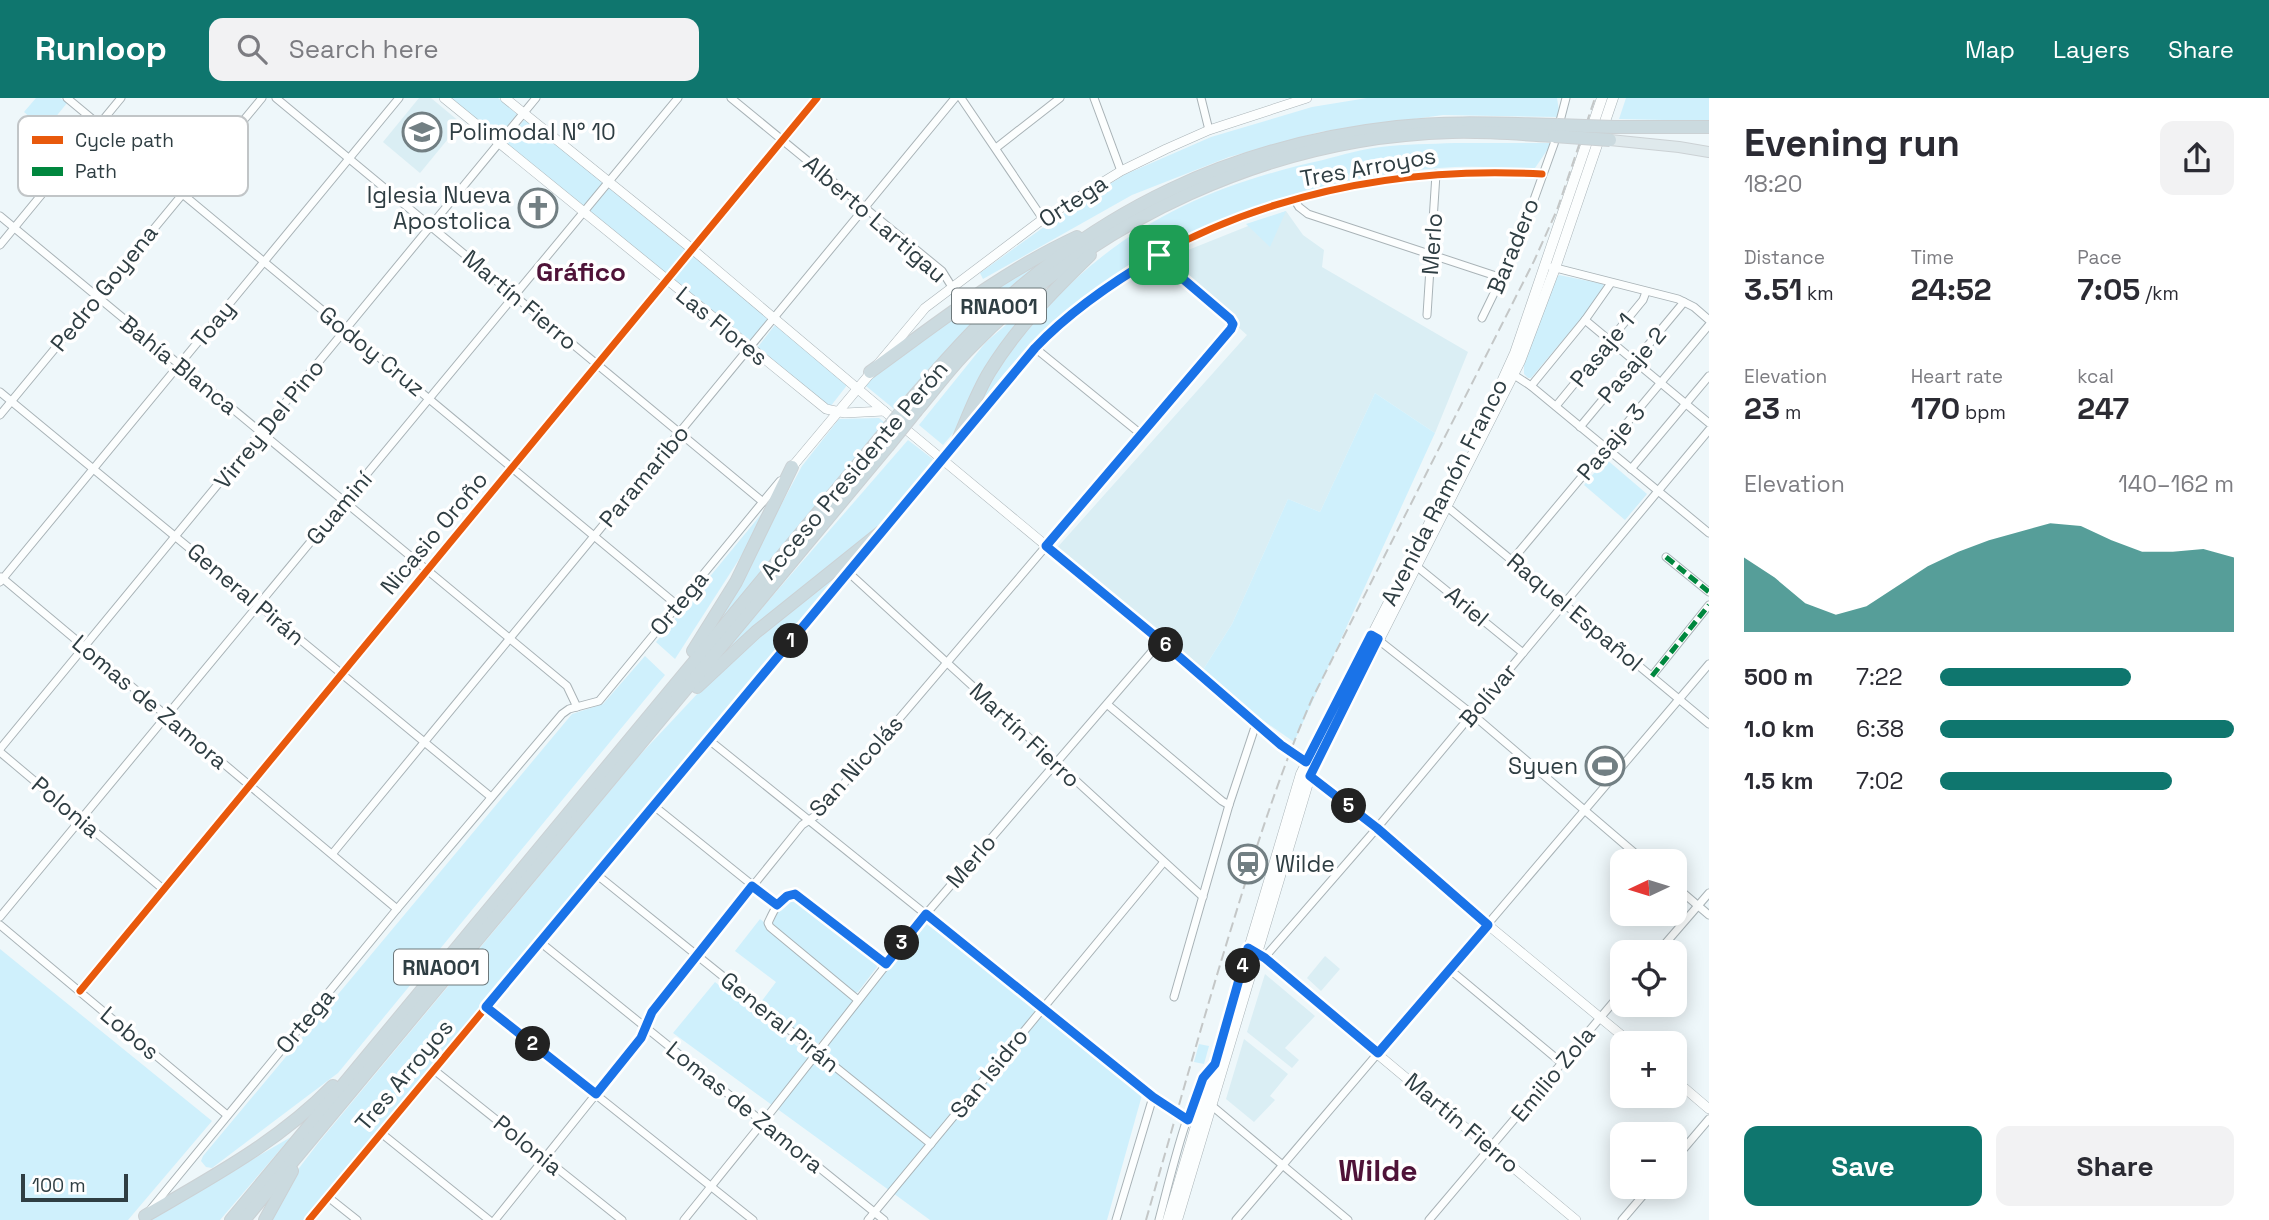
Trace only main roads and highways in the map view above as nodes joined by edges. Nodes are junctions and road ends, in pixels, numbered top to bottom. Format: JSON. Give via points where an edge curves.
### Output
{"nodes":[{"id":1,"x":1602,"y":98,"type":"edge"},
{"id":2,"x":1613,"y":98,"type":"edge"},
{"id":3,"x":1707,"y":127,"type":"edge"},
{"id":4,"x":1555,"y":131,"type":"junction"},
{"id":5,"x":1610,"y":140,"type":"joint"},
{"id":6,"x":1709,"y":152,"type":"edge"},
{"id":7,"x":1585,"y":165,"type":"junction"},
{"id":8,"x":1111,"y":227,"type":"junction"},
{"id":9,"x":870,"y":372,"type":"road end"},
{"id":10,"x":958,"y":440,"type":"road end"},
{"id":11,"x":884,"y":442,"type":"junction"},
{"id":12,"x":792,"y":467,"type":"road end"},
{"id":13,"x":881,"y":532,"type":"road end"},
{"id":14,"x":1375,"y":637,"type":"junction"},
{"id":15,"x":650,"y":714,"type":"junction"},
{"id":16,"x":649,"y":734,"type":"junction"},
{"id":17,"x":1256,"y":953,"type":"junction"},
{"id":18,"x":387,"y":1031,"type":"junction"},
{"id":19,"x":337,"y":1107,"type":"junction"},
{"id":20,"x":143,"y":1218,"type":"edge"},
{"id":21,"x":231,"y":1220,"type":"edge"},
{"id":22,"x":244,"y":1220,"type":"edge"},
{"id":23,"x":265,"y":1220,"type":"edge"},
{"id":24,"x":1168,"y":1220,"type":"edge"},
{"id":25,"x":1177,"y":1220,"type":"edge"}],
"edges":[{"from":1,"to":7,"type":"main road"},
{"from":2,"to":7,"type":"main road"},
{"from":3,"to":4,"type":"highway","name":"Acceso Presidente Perón","number":"RNA001","bridge":true},
{"from":4,"to":5,"type":"highway","name":"Acceso Presidente Perón","number":"RNA001","bridge":true},
{"from":4,"to":8,"type":"highway","name":"Acceso Presidente Perón","number":"RNA001","via":[[1452,132],[1318,151],[1221,180]]},
{"from":5,"to":6,"type":"main road"},
{"from":7,"to":14,"type":"main road","name":"Avenida Ramón Franco","via":[[1510,372]]},
{"from":8,"to":9,"type":"highway","via":[[1018,267]]},
{"from":8,"to":10,"type":"highway","via":[[1015,335],[989,372]]},
{"from":8,"to":11,"type":"highway","name":"Acceso Presidente Perón","number":"RNA001","bridge":true,"via":[[968,350]]},
{"from":11,"to":15,"type":"highway","name":"Acceso Presidente Perón","number":"RNA001"},
{"from":11,"to":16,"type":"highway","name":"Acceso Presidente Perón","number":"RNA001"},
{"from":12,"to":15,"type":"highway","via":[[736,582]]},
{"from":13,"to":16,"type":"highway","via":[[756,632]]},
{"from":14,"to":17,"type":"main road","name":"Avenida Ramón Franco","via":[[1310,776]]},
{"from":14,"to":17,"type":"main road","name":"Avenida Ramón Franco","via":[[1306,762]]},
{"from":15,"to":18,"type":"highway","name":"Acceso Presidente Perón","number":"RNA001"},
{"from":16,"to":19,"type":"highway","name":"Acceso Presidente Perón","number":"RNA001"},
{"from":17,"to":24,"type":"main road","name":"Avenida Ramón Franco","via":[[1215,1064]]},
{"from":17,"to":25,"type":"main road","name":"Avenida Ramón Franco"},
{"from":18,"to":20,"type":"highway","via":[[282,1132]]},
{"from":18,"to":21,"type":"highway","name":"Acceso Presidente Perón","number":"RNA001"},
{"from":19,"to":22,"type":"highway","name":"Acceso Presidente Perón","number":"RNA001"},
{"from":19,"to":23,"type":"highway"}]}
